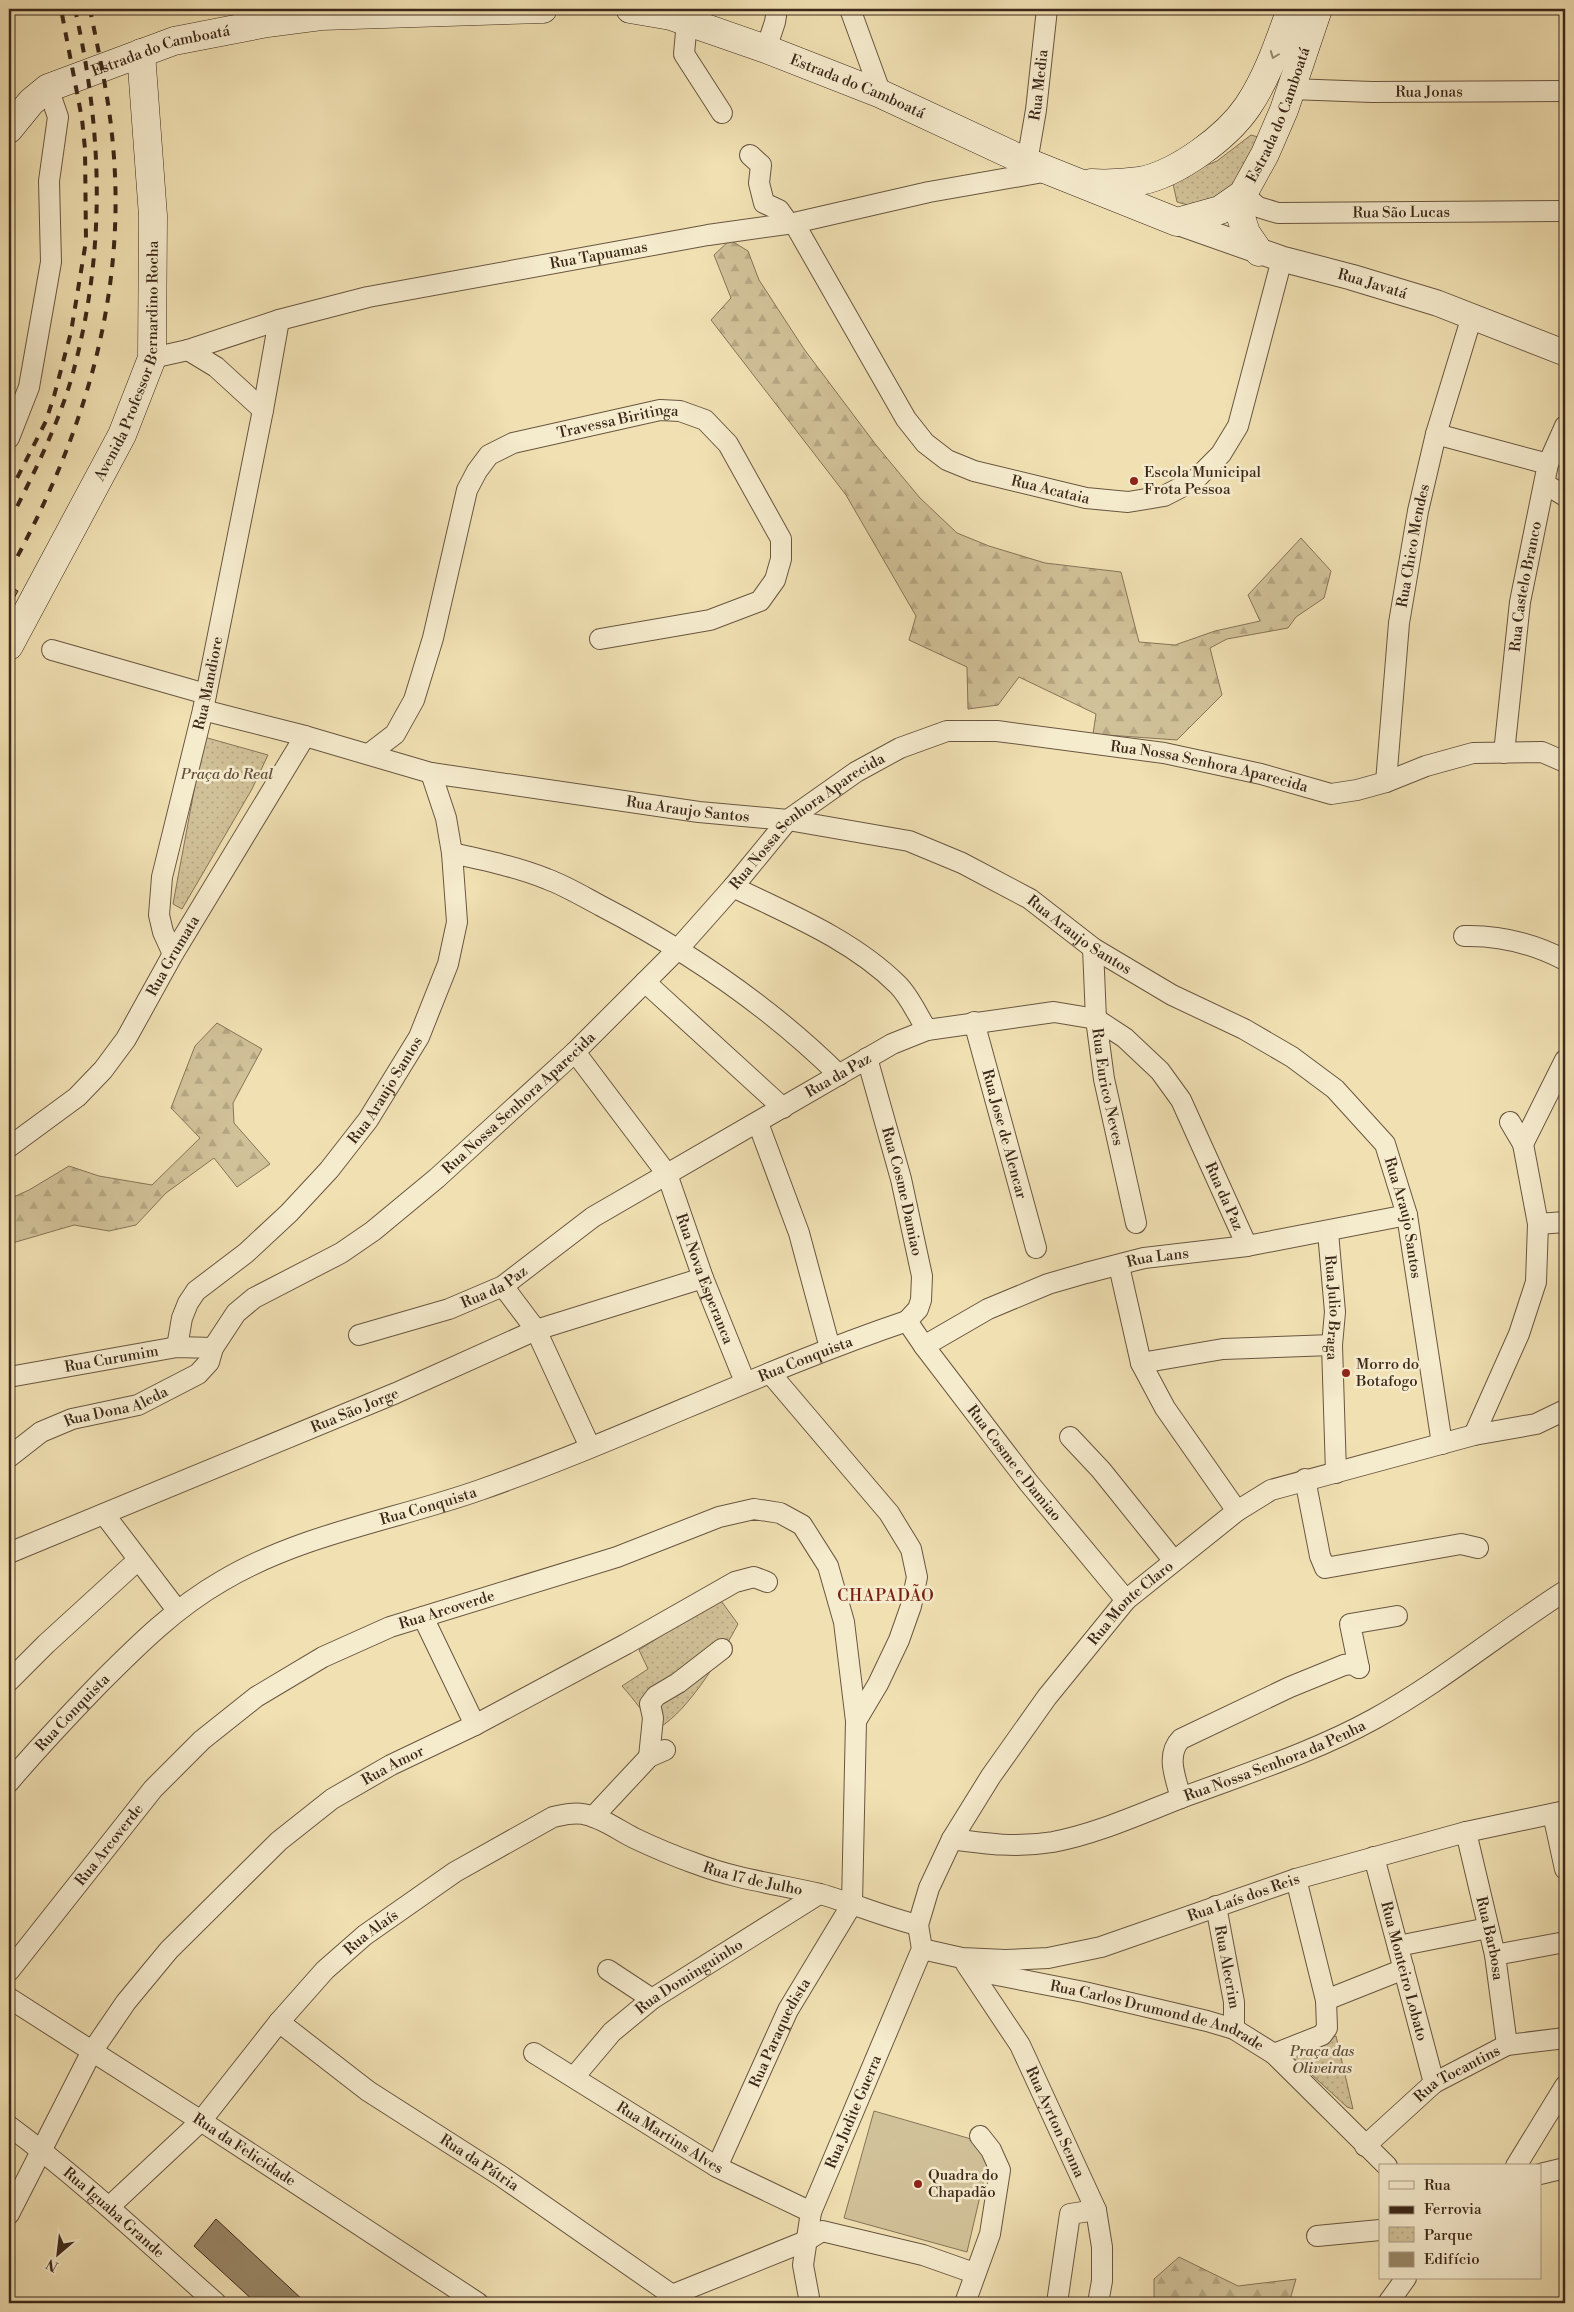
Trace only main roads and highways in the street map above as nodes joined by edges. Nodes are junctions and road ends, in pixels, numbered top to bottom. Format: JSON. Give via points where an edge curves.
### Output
{"nodes":[{"id":1,"x":543,"y":9,"type":"edge"},
{"id":2,"x":630,"y":9,"type":"edge"},
{"id":3,"x":1291,"y":9,"type":"edge"},
{"id":4,"x":1318,"y":9,"type":"edge"},
{"id":5,"x":140,"y":53,"type":"junction"},
{"id":6,"x":1248,"y":106,"type":"junction"},
{"id":7,"x":1278,"y":125,"type":"junction"},
{"id":8,"x":9,"y":129,"type":"edge"},
{"id":9,"x":1157,"y":176,"type":"junction"},
{"id":10,"x":1079,"y":183,"type":"junction"},
{"id":11,"x":1239,"y":198,"type":"junction"},
{"id":12,"x":1177,"y":222,"type":"junction"},
{"id":13,"x":1270,"y":256,"type":"road end"},
{"id":14,"x":9,"y":646,"type":"edge"}],
"edges":[{"from":1,"to":5,"type":"main road","name":"Estrada do Camboatá","via":[[321,16],[174,41]]},
{"from":2,"to":10,"type":"main road","name":"Estrada do Camboatá","via":[[687,21],[766,49],[881,94]]},
{"from":3,"to":6,"type":"main road","name":"Estrada do Camboatá","one_way":true,"via":[[1272,60]]},
{"from":4,"to":7,"type":"main road","name":"Estrada do Camboatá"},
{"from":5,"to":8,"type":"main road","name":"Estrada do Camboatá","via":[[48,88],[31,102]]},
{"from":5,"to":14,"type":"main road","name":"Avenida Professor Bernardino Rocha","via":[[153,216],[152,358],[122,435]]},
{"from":6,"to":7,"type":"main road","via":[[1260,106]]},
{"from":6,"to":9,"type":"main road","name":"Estrada do Camboatá","via":[[1219,138]]},
{"from":7,"to":11,"type":"main road","name":"Estrada do Camboatá"},
{"from":9,"to":10,"type":"main road","name":"Estrada do Camboatá","via":[[1116,183]]},
{"from":9,"to":12,"type":"main road","via":[[1165,208]]},
{"from":10,"to":12,"type":"main road","name":"Estrada do Camboatá"},
{"from":11,"to":12,"type":"main road","via":[[1220,210]]},
{"from":11,"to":13,"type":"main road","via":[[1246,233]]}]}
